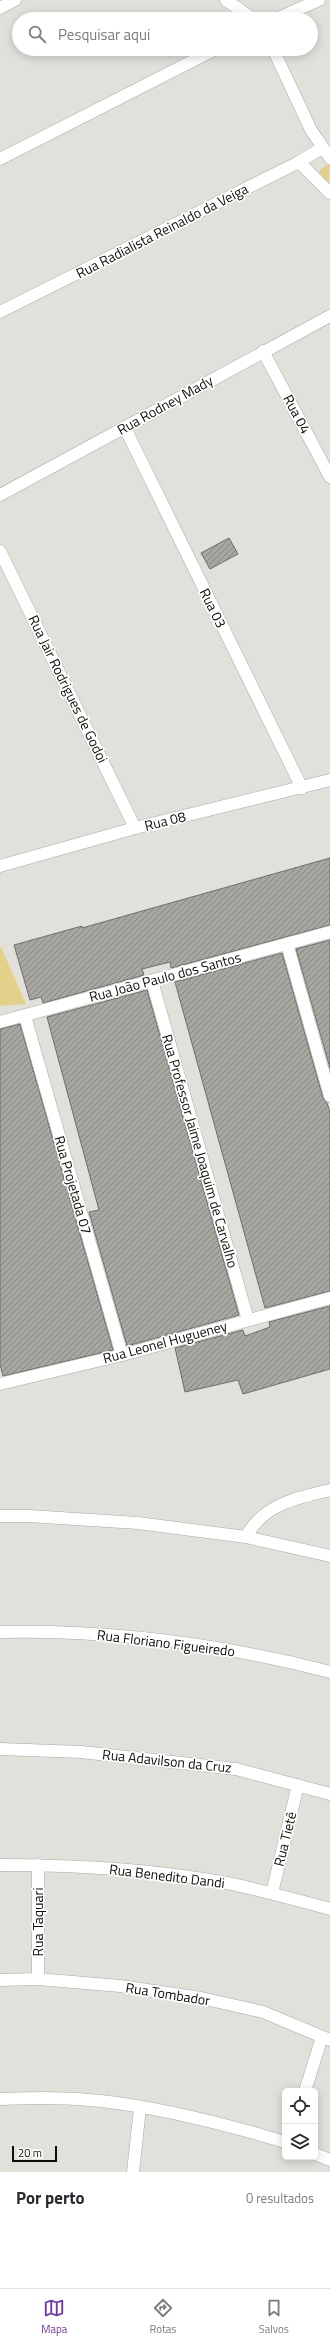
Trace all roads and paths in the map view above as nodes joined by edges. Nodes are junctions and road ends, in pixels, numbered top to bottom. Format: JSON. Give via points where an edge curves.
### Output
{"nodes":[{"id":1,"x":16,"y":0,"type":"edge"},
{"id":2,"x":226,"y":0,"type":"edge"},
{"id":3,"x":318,"y":0,"type":"edge"},
{"id":4,"x":0,"y":8,"type":"edge"},
{"id":5,"x":243,"y":12,"type":"edge"},
{"id":6,"x":291,"y":12,"type":"edge"},
{"id":7,"x":202,"y":56,"type":"edge"},
{"id":8,"x":276,"y":56,"type":"edge"},
{"id":9,"x":322,"y":148,"type":"junction"},
{"id":10,"x":330,"y":158,"type":"edge"},
{"id":11,"x":0,"y":159,"type":"edge"},
{"id":12,"x":299,"y":162,"type":"junction"},
{"id":13,"x":330,"y":193,"type":"edge"},
{"id":14,"x":0,"y":312,"type":"edge"},
{"id":15,"x":330,"y":316,"type":"edge"},
{"id":16,"x":263,"y":351,"type":"junction"},
{"id":17,"x":125,"y":428,"type":"junction"},
{"id":18,"x":330,"y":477,"type":"edge"},
{"id":19,"x":0,"y":495,"type":"edge"},
{"id":20,"x":0,"y":551,"type":"edge"},
{"id":21,"x":330,"y":780,"type":"edge"},
{"id":22,"x":302,"y":788,"type":"junction"},
{"id":23,"x":136,"y":828,"type":"junction"},
{"id":24,"x":0,"y":866,"type":"edge"},
{"id":25,"x":330,"y":932,"type":"edge"},
{"id":26,"x":287,"y":944,"type":"junction"},
{"id":27,"x":152,"y":981,"type":"junction"},
{"id":28,"x":24,"y":1016,"type":"junction"},
{"id":29,"x":4,"y":1020,"type":"edge"},
{"id":30,"x":330,"y":1096,"type":"edge"},
{"id":31,"x":330,"y":1298,"type":"edge"},
{"id":32,"x":248,"y":1320,"type":"junction"},
{"id":33,"x":122,"y":1355,"type":"junction"},
{"id":34,"x":0,"y":1384,"type":"edge"},
{"id":35,"x":330,"y":1490,"type":"edge"},
{"id":36,"x":0,"y":1516,"type":"edge"},
{"id":37,"x":246,"y":1536,"type":"junction"},
{"id":38,"x":330,"y":1556,"type":"edge"},
{"id":39,"x":0,"y":1632,"type":"edge"},
{"id":40,"x":330,"y":1672,"type":"edge"},
{"id":41,"x":0,"y":1749,"type":"edge"},
{"id":42,"x":298,"y":1785,"type":"junction"},
{"id":43,"x":330,"y":1794,"type":"edge"},
{"id":44,"x":0,"y":1865,"type":"edge"},
{"id":45,"x":38,"y":1865,"type":"junction"},
{"id":46,"x":272,"y":1893,"type":"junction"},
{"id":47,"x":330,"y":1910,"type":"edge"},
{"id":48,"x":38,"y":1979,"type":"junction"},
{"id":49,"x":0,"y":1980,"type":"edge"},
{"id":50,"x":326,"y":2038,"type":"edge"},
{"id":51,"x":307,"y":2088,"type":"edge"},
{"id":52,"x":0,"y":2099,"type":"edge"},
{"id":53,"x":140,"y":2108,"type":"junction"},
{"id":54,"x":282,"y":2141,"type":"edge"},
{"id":55,"x":318,"y":2155,"type":"edge"},
{"id":56,"x":330,"y":2160,"type":"edge"},
{"id":57,"x":133,"y":2172,"type":"edge"}],
"edges":[{"from":1,"to":4,"type":"street"},
{"from":2,"to":5,"type":"street"},
{"from":3,"to":6,"type":"street"},
{"from":7,"to":11,"type":"street"},
{"from":8,"to":9,"type":"street"},
{"from":9,"to":10,"type":"street"},
{"from":9,"to":12,"type":"street","name":"Rua Radialista Reinaldo da Veiga"},
{"from":12,"to":13,"type":"street"},
{"from":12,"to":14,"type":"street","name":"Rua Radialista Reinaldo da Veiga"},
{"from":15,"to":16,"type":"street","name":"Rua Rodney Mady"},
{"from":16,"to":17,"type":"street","name":"Rua Rodney Mady"},
{"from":16,"to":18,"type":"street","name":"Rua 04"},
{"from":17,"to":19,"type":"street","name":"Rua Rodney Mady"},
{"from":17,"to":22,"type":"street","name":"Rua 03"},
{"from":20,"to":23,"type":"street","name":"Rua Jair Rodrigues de Godoi"},
{"from":21,"to":22,"type":"street","name":"Rua 08"},
{"from":22,"to":23,"type":"street","name":"Rua 08"},
{"from":23,"to":24,"type":"street","name":"Rua 08"},
{"from":25,"to":26,"type":"street","name":"Rua João Paulo dos Santos"},
{"from":26,"to":27,"type":"street","name":"Rua João Paulo dos Santos"},
{"from":26,"to":30,"type":"street"},
{"from":27,"to":28,"type":"street","name":"Rua João Paulo dos Santos"},
{"from":27,"to":32,"type":"street","name":"Rua Professor Jaime Joaquim de Carvalho"},
{"from":28,"to":29,"type":"street","name":"Rua João Paulo dos Santos"},
{"from":28,"to":33,"type":"street","name":"Rua Projetada 07"},
{"from":31,"to":32,"type":"street","name":"Rua Leonel Hugueney"},
{"from":32,"to":33,"type":"street","name":"Rua Leonel Hugueney"},
{"from":33,"to":34,"type":"street","name":"Rua Leonel Hugueney"},
{"from":35,"to":37,"type":"street","via":[[279,1505],[262,1514]]},
{"from":36,"to":37,"type":"street","via":[[138,1523]]},
{"from":37,"to":38,"type":"street"},
{"from":39,"to":40,"type":"street","name":"Rua Floriano Figueiredo","via":[[44,1631],[109,1635],[192,1644],[278,1659]]},
{"from":41,"to":42,"type":"street","name":"Rua Adavilson da Cruz","via":[[81,1752],[236,1769]]},
{"from":42,"to":43,"type":"street","name":"Rua Adavilson da Cruz"},
{"from":42,"to":46,"type":"street","name":"Rua Tietê"},
{"from":44,"to":45,"type":"street","name":"Rua Benedito Dandi"},
{"from":45,"to":46,"type":"street","name":"Rua Benedito Dandi","via":[[111,1868],[169,1874]]},
{"from":45,"to":48,"type":"street","name":"Rua Taquari"},
{"from":46,"to":47,"type":"street","name":"Rua Benedito Dandi"},
{"from":48,"to":49,"type":"street","name":"Rua Tombador"},
{"from":48,"to":50,"type":"street","name":"Rua Tombador","via":[[120,1986],[201,1998],[263,2012]]},
{"from":50,"to":51,"type":"street"},
{"from":52,"to":53,"type":"street","via":[[101,2101]]},
{"from":53,"to":54,"type":"street","via":[[230,2126]]},
{"from":53,"to":57,"type":"street"},
{"from":55,"to":56,"type":"street"}]}
